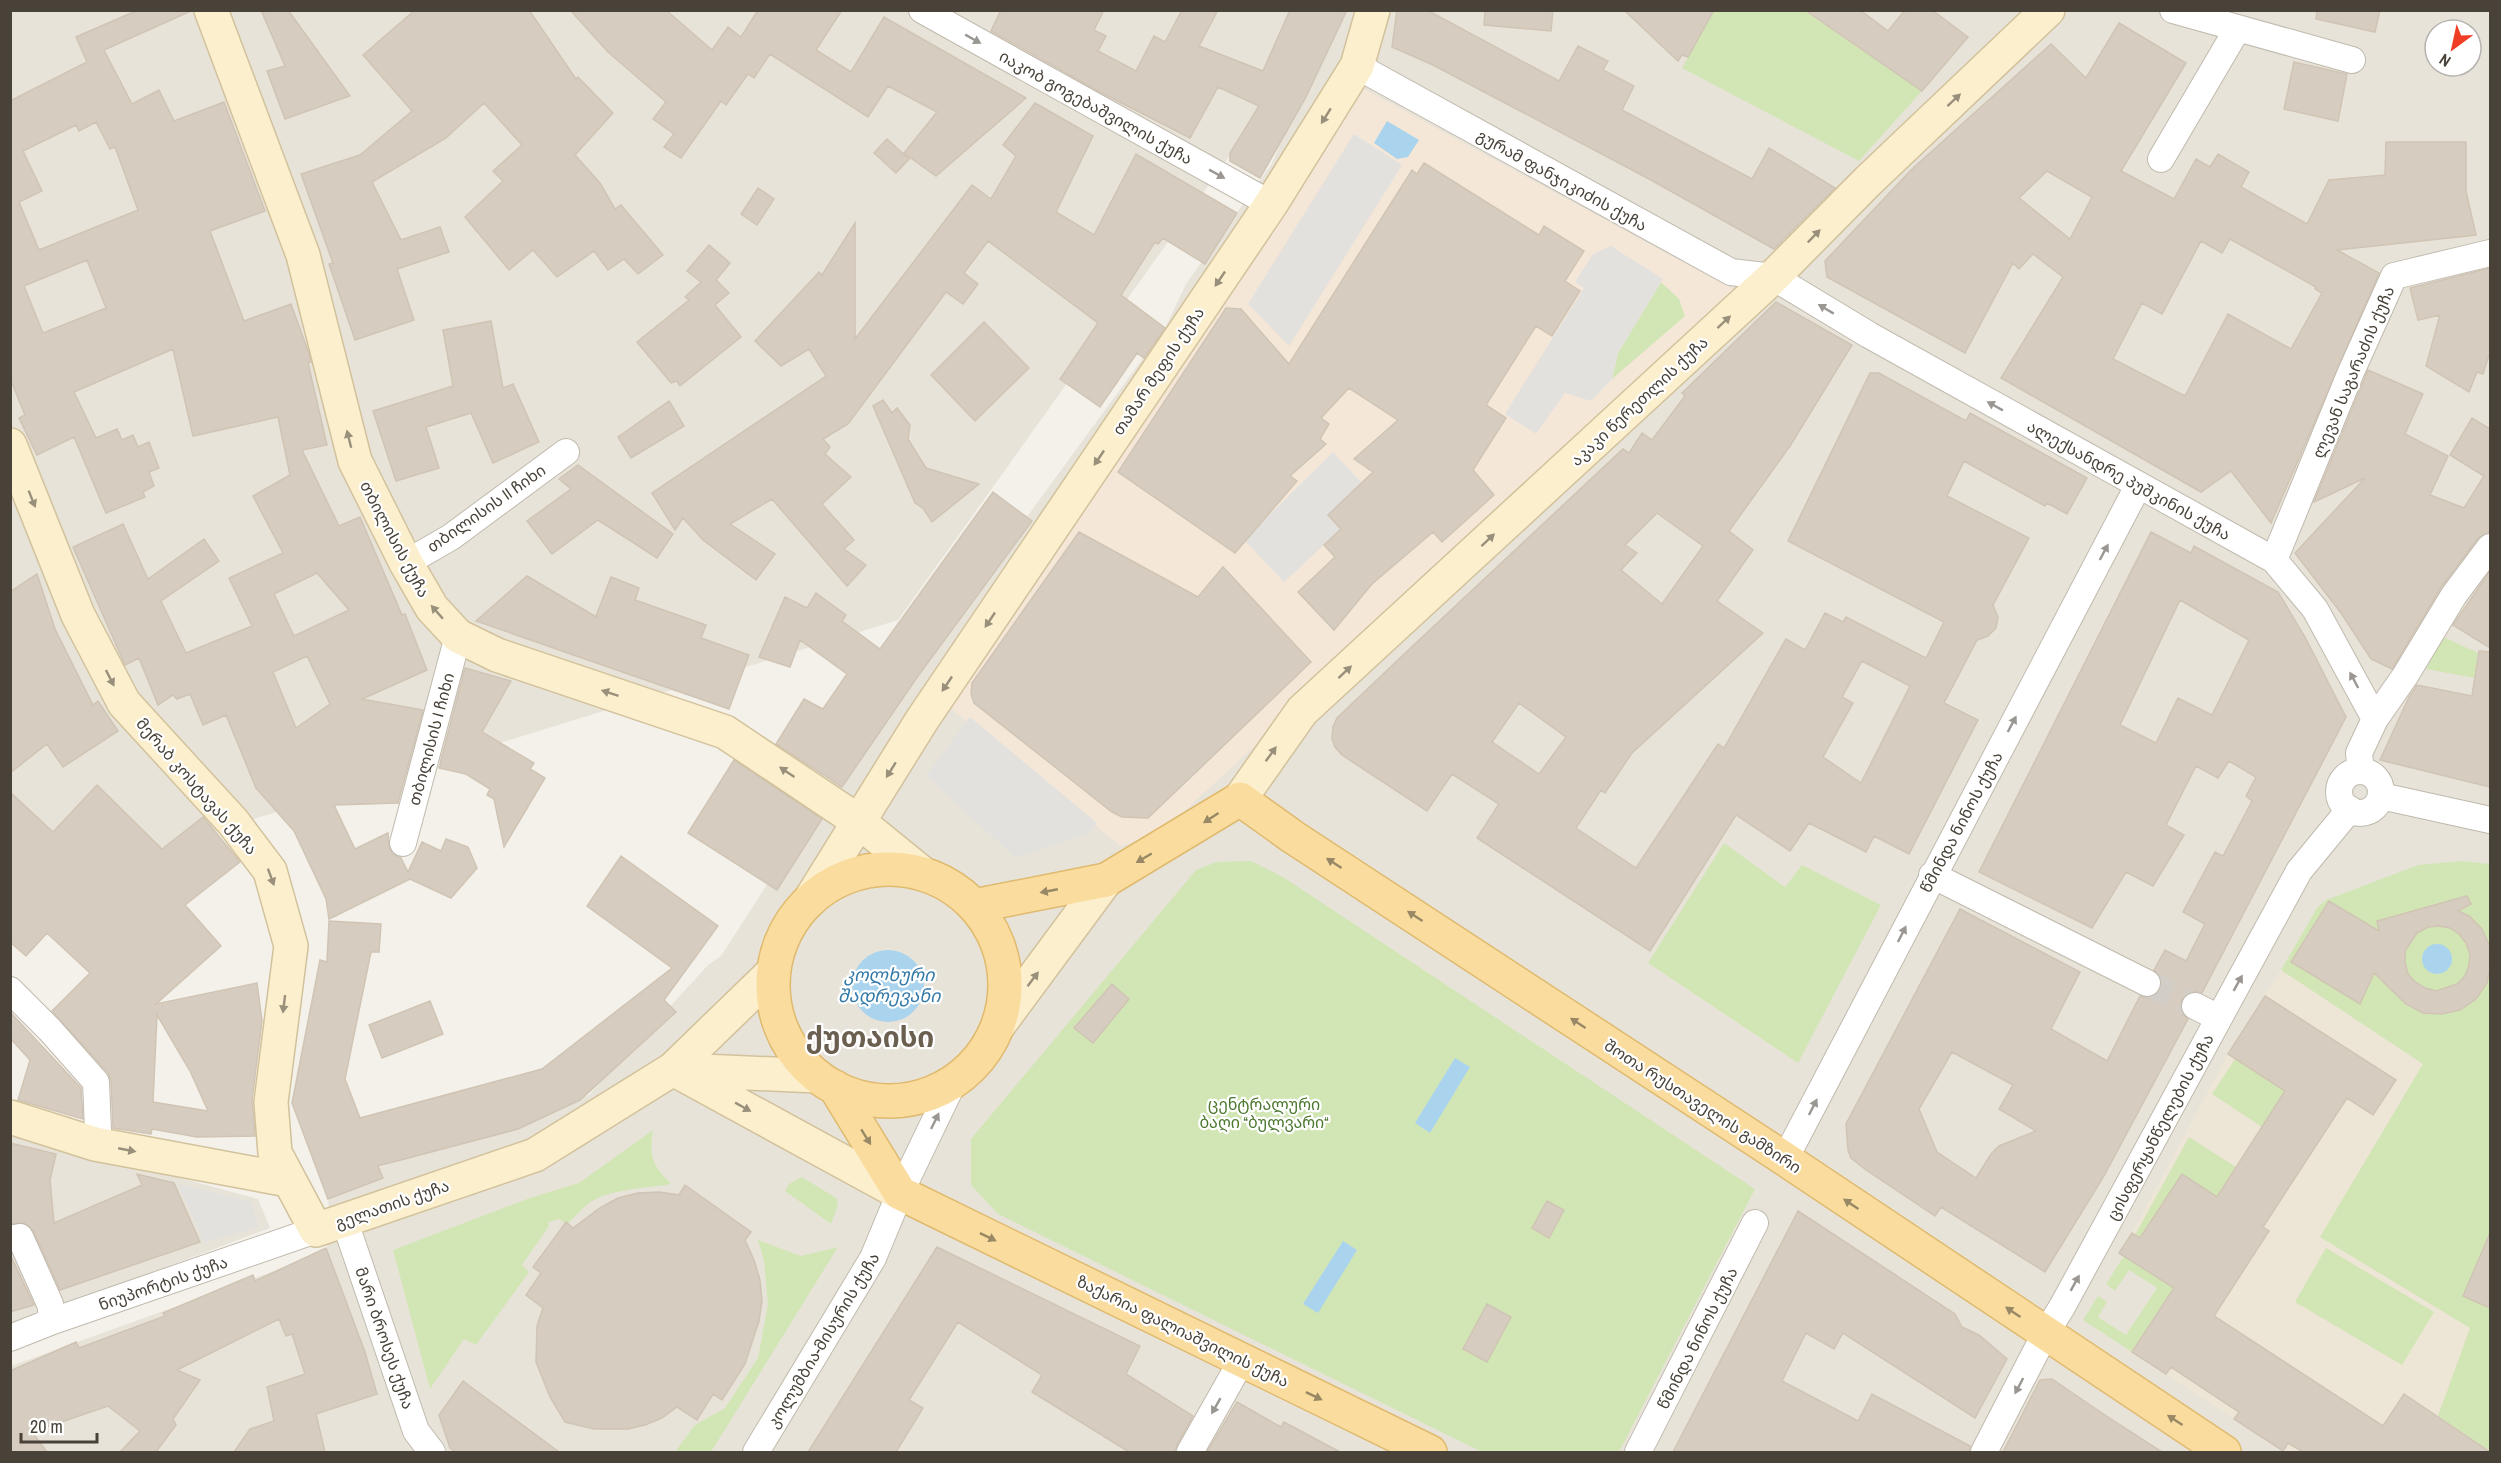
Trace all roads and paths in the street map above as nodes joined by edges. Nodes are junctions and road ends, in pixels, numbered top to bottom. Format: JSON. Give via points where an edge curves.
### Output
{"nodes":[{"id":1,"x":211,"y":10,"type":"edge"},
{"id":2,"x":922,"y":10,"type":"edge"},
{"id":3,"x":1372,"y":10,"type":"edge"},
{"id":4,"x":2048,"y":10,"type":"edge"},
{"id":5,"x":2173,"y":10,"type":"edge"},
{"id":6,"x":2238,"y":28,"type":"junction"},
{"id":7,"x":2352,"y":60,"type":"dead end"},
{"id":8,"x":1357,"y":66,"type":"junction"},
{"id":9,"x":2213,"y":70,"type":"dead end"},
{"id":10,"x":1271,"y":204,"type":"junction"},
{"id":11,"x":2490,"y":253,"type":"edge"},
{"id":12,"x":1773,"y":277,"type":"junction"},
{"id":13,"x":10,"y":445,"type":"edge"},
{"id":14,"x":566,"y":452,"type":"dead end"},
{"id":15,"x":2138,"y":486,"type":"junction"},
{"id":16,"x":2490,"y":547,"type":"edge"},
{"id":17,"x":2274,"y":560,"type":"junction"},
{"id":18,"x":406,"y":563,"type":"junction"},
{"id":19,"x":458,"y":636,"type":"junction"},
{"id":20,"x":2374,"y":719,"type":"junction"},
{"id":21,"x":2361,"y":771,"type":"junction"},
{"id":22,"x":2381,"y":796,"type":"junction"},
{"id":23,"x":1240,"y":799,"type":"junction"},
{"id":24,"x":2350,"y":809,"type":"junction"},
{"id":25,"x":2490,"y":820,"type":"edge"},
{"id":26,"x":858,"y":821,"type":"junction"},
{"id":27,"x":403,"y":843,"type":"dead end"},
{"id":28,"x":922,"y":873,"type":"junction"},
{"id":29,"x":1932,"y":875,"type":"junction"},
{"id":30,"x":1106,"y":879,"type":"junction"},
{"id":31,"x":810,"y":900,"type":"junction"},
{"id":32,"x":974,"y":906,"type":"junction"},
{"id":33,"x":773,"y":972,"type":"junction"},
{"id":34,"x":2147,"y":983,"type":"tunnel mouth"},
{"id":35,"x":10,"y":990,"type":"edge"},
{"id":36,"x":2195,"y":1006,"type":"tunnel mouth"},
{"id":37,"x":2219,"y":1018,"type":"junction"},
{"id":38,"x":998,"y":1026,"type":"junction"},
{"id":39,"x":673,"y":1069,"type":"junction"},
{"id":40,"x":826,"y":1082,"type":"junction"},
{"id":41,"x":954,"y":1082,"type":"junction"},
{"id":42,"x":10,"y":1117,"type":"edge"},
{"id":43,"x":95,"y":1144,"type":"junction"},
{"id":44,"x":1785,"y":1159,"type":"junction"},
{"id":45,"x":288,"y":1180,"type":"junction"},
{"id":46,"x":900,"y":1193,"type":"junction"},
{"id":47,"x":1755,"y":1223,"type":"dead end"},
{"id":48,"x":330,"y":1225,"type":"junction"},
{"id":49,"x":10,"y":1239,"type":"edge"},
{"id":50,"x":53,"y":1321,"type":"junction"},
{"id":51,"x":2045,"y":1334,"type":"junction"},
{"id":52,"x":10,"y":1338,"type":"edge"},
{"id":53,"x":1242,"y":1360,"type":"junction"},
{"id":54,"x":432,"y":1452,"type":"edge"},
{"id":55,"x":756,"y":1452,"type":"edge"},
{"id":56,"x":1190,"y":1452,"type":"edge"},
{"id":57,"x":1430,"y":1452,"type":"edge"},
{"id":58,"x":1638,"y":1452,"type":"edge"},
{"id":59,"x":1984,"y":1452,"type":"edge"},
{"id":60,"x":2224,"y":1452,"type":"edge"}],
"edges":[{"from":18,"to":1,"type":"main road","name":"თბილისის ქუჩა","one_way":true,"via":[[355,461],[303,255]]},
{"from":2,"to":10,"type":"street","name":"იაკობ გოგებაშვილის ქუჩა","one_way":true},
{"from":3,"to":8,"type":"main road","name":"თამარ მეფის ქუჩა"},
{"from":12,"to":4,"type":"main road","name":"აკაკი წერეთლის ქუჩა","one_way":true},
{"from":5,"to":6,"type":"street"},
{"from":6,"to":7,"type":"street"},
{"from":6,"to":9,"type":"street"},
{"from":8,"to":10,"type":"main road","name":"თამარ მეფის ქუჩა","one_way":true},
{"from":8,"to":12,"type":"street","name":"გურამ ფანჯიკიძის ქუჩა","via":[[1731,272]]},
{"from":10,"to":26,"type":"main road","name":"თამარ მეფის ქუჩა","one_way":true},
{"from":11,"to":17,"type":"street","name":"ლევან საგარაძის ქუჩა","via":[[2394,276]]},
{"from":15,"to":12,"type":"street","name":"ალექსანდრე პუშკინის ქუჩა","one_way":true},
{"from":23,"to":12,"type":"main road","name":"აკაკი წერეთლის ქუჩა","one_way":true,"via":[[1302,711]]},
{"from":13,"to":45,"type":"main road","name":"მერაბ კოსტავას ქუჩა","one_way":true,"via":[[78,615],[123,703],[232,822],[270,871],[291,946],[271,1102],[275,1154]]},
{"from":14,"to":18,"type":"street","name":"თბილისის II ჩიხი","via":[[451,537]]},
{"from":15,"to":17,"type":"street","name":"ალექსანდრე პუშკინის ქუჩა"},
{"from":29,"to":15,"type":"street","name":"წმინდა ნინოს ქუჩა","one_way":true},
{"from":16,"to":20,"type":"street","via":[[2454,595]]},
{"from":20,"to":17,"type":"street","name":"ალექსანდრე პუშკინის ქუჩა","one_way":true,"via":[[2314,609]]},
{"from":19,"to":18,"type":"main road","name":"თბილისის ქუჩა","one_way":true,"via":[[432,609]]},
{"from":26,"to":19,"type":"main road","name":"თბილისის ქუჩა","one_way":true,"via":[[725,732],[497,655]]},
{"from":19,"to":27,"type":"street","name":"თბილისის I ჩიხი"},
{"from":20,"to":21,"type":"street","via":[[2359,753]]},
{"from":21,"to":22,"type":"street","via":[[2378,780]]},
{"from":21,"to":24,"type":"street","via":[[2346,777],[2341,786],[2340,797]]},
{"from":22,"to":24,"type":"street","via":[[2374,808],[2366,812]]},
{"from":22,"to":25,"type":"street"},
{"from":23,"to":30,"type":"main road","one_way":true},
{"from":44,"to":23,"type":"main road","name":"შოთა რუსთაველის გამზირი","one_way":true},
{"from":37,"to":24,"type":"street","name":"ცისფერყანწელების ქუჩა","one_way":true,"via":[[2300,871]]},
{"from":26,"to":28,"type":"main road","name":"თბილისის ქუჩა"},
{"from":26,"to":31,"type":"main road","name":"თამარ მეფის ქუჩა"},
{"from":28,"to":31,"type":"main road","via":[[898,869],[851,875]]},
{"from":28,"to":32,"type":"main road","via":[[944,883]]},
{"from":29,"to":34,"type":"street"},
{"from":44,"to":29,"type":"street","name":"წმინდა ნინოს ქუჩა","one_way":true},
{"from":30,"to":32,"type":"main road","one_way":true},
{"from":38,"to":30,"type":"main road","one_way":true},
{"from":31,"to":33,"type":"main road","via":[[792,921]]},
{"from":32,"to":38,"type":"main road","via":[[995,936],[1001,954],[1005,991]]},
{"from":33,"to":39,"type":"main road","name":"გელათის ქუჩა"},
{"from":33,"to":40,"type":"main road","via":[[774,1001],[782,1030],[797,1055]]},
{"from":35,"to":43,"type":"street","via":[[96,1082]]},
{"from":36,"to":37,"type":"street"},
{"from":51,"to":37,"type":"street","name":"ცისფერყანწელების ქუჩა","one_way":true},
{"from":38,"to":41,"type":"main road","via":[[980,1058]]},
{"from":39,"to":40,"type":"main road"},
{"from":39,"to":46,"type":"main road","one_way":true},
{"from":39,"to":48,"type":"main road","name":"გელათის ქუჩა","via":[[535,1155]]},
{"from":40,"to":41,"type":"main road","via":[[864,1098],[895,1101],[926,1095]]},
{"from":40,"to":46,"type":"main road","one_way":true},
{"from":46,"to":41,"type":"street","name":"კოლუმბია-მისურის ქუჩა","one_way":true},
{"from":42,"to":43,"type":"main road"},
{"from":43,"to":45,"type":"main road","one_way":true},
{"from":51,"to":44,"type":"main road","name":"შოთა რუსთაველის გამზირი","one_way":true},
{"from":45,"to":48,"type":"main road","name":"გელათის ქუჩა"},
{"from":46,"to":53,"type":"main road","name":"ზაქარია ფალიაშვილის ქუჩა","one_way":true},
{"from":46,"to":55,"type":"street","name":"კოლუმბია-მისურის ქუჩა","via":[[873,1258]]},
{"from":47,"to":58,"type":"street","name":"წმინდა ნინოს ქუჩა"},
{"from":48,"to":50,"type":"street","name":"ნიუპორტის ქუჩა"},
{"from":48,"to":54,"type":"street","name":"მარი ბროსეს ქუჩა","via":[[417,1431]]},
{"from":49,"to":50,"type":"street","via":[[20,1237],[50,1304]]},
{"from":50,"to":52,"type":"street","name":"ნიუპორტის ქუჩა"},
{"from":51,"to":59,"type":"street","name":"ცისფერყანწელების ქუჩა","one_way":true},
{"from":60,"to":51,"type":"main road","name":"შოთა რუსთაველის გამზირი","one_way":true},
{"from":53,"to":56,"type":"street","one_way":true},
{"from":53,"to":57,"type":"main road","name":"ზაქარია ფალიაშვილის ქუჩა","one_way":true}]}
